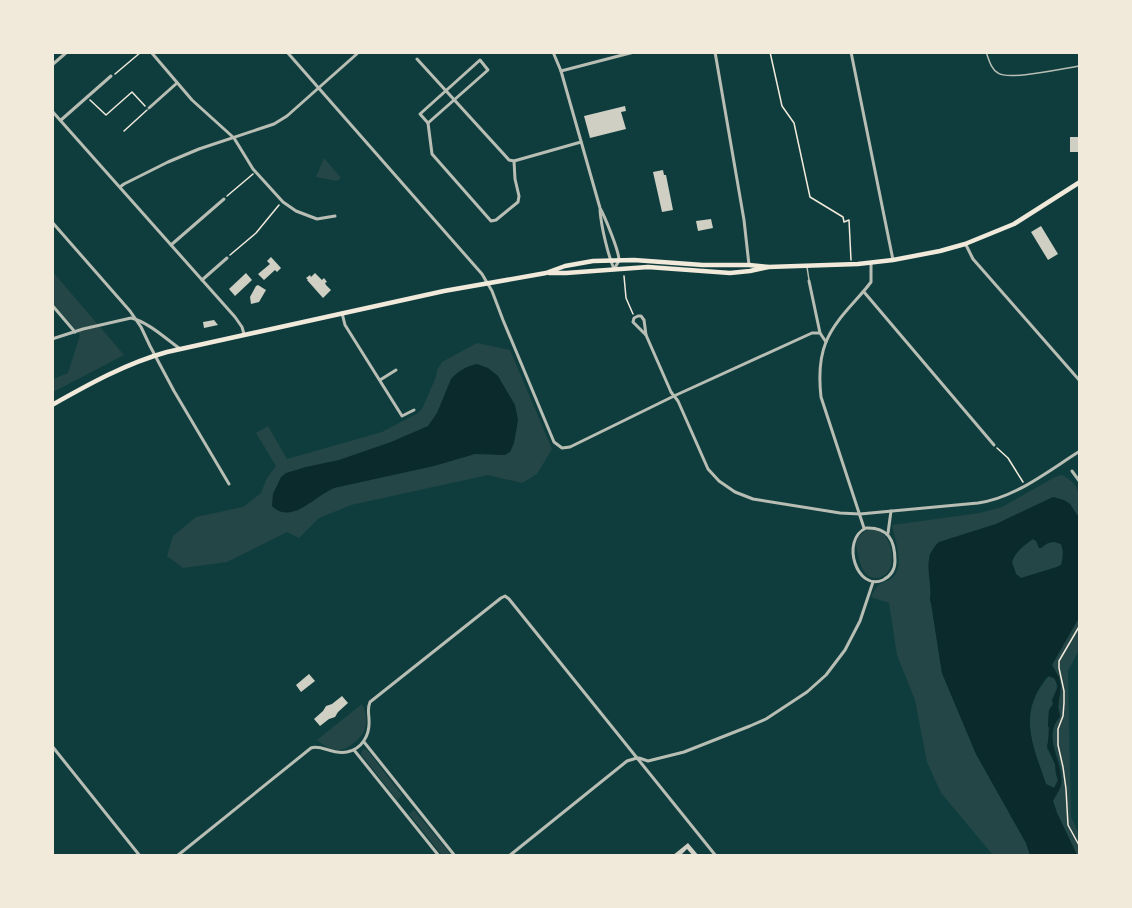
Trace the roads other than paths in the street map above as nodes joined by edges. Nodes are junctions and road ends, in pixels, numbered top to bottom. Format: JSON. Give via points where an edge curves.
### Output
{"nodes":[{"id":1,"x":67,"y":52,"type":"edge"},
{"id":2,"x":151,"y":52,"type":"edge"},
{"id":3,"x":287,"y":52,"type":"edge"},
{"id":4,"x":359,"y":52,"type":"edge"},
{"id":5,"x":553,"y":52,"type":"edge"},
{"id":6,"x":634,"y":52,"type":"edge"},
{"id":7,"x":715,"y":52,"type":"edge"},
{"id":8,"x":850,"y":52,"type":"edge"},
{"id":9,"x":986,"y":52,"type":"edge"},
{"id":10,"x":417,"y":59,"type":"dead end"},
{"id":11,"x":52,"y":65,"type":"edge"},
{"id":12,"x":1080,"y":66,"type":"edge"},
{"id":13,"x":561,"y":71,"type":"junction"},
{"id":14,"x":111,"y":76,"type":"road end"},
{"id":15,"x":177,"y":83,"type":"junction"},
{"id":16,"x":319,"y":89,"type":"junction"},
{"id":17,"x":446,"y":90,"type":"junction"},
{"id":18,"x":455,"y":100,"type":"junction"},
{"id":19,"x":149,"y":108,"type":"road end"},
{"id":20,"x":52,"y":111,"type":"edge"},
{"id":21,"x":60,"y":120,"type":"junction"},
{"id":22,"x":428,"y":123,"type":"junction"},
{"id":23,"x":234,"y":138,"type":"junction"},
{"id":24,"x":581,"y":142,"type":"junction"},
{"id":25,"x":514,"y":161,"type":"junction"},
{"id":26,"x":1080,"y":183,"type":"edge"},
{"id":27,"x":120,"y":188,"type":"junction"},
{"id":28,"x":224,"y":199,"type":"road end"},
{"id":29,"x":600,"y":208,"type":"junction"},
{"id":30,"x":335,"y":216,"type":"dead end"},
{"id":31,"x":52,"y":222,"type":"edge"},
{"id":32,"x":965,"y":244,"type":"junction"},
{"id":33,"x":171,"y":245,"type":"junction"},
{"id":34,"x":227,"y":258,"type":"road end"},
{"id":35,"x":610,"y":260,"type":"junction"},
{"id":36,"x":619,"y":260,"type":"junction"},
{"id":37,"x":893,"y":260,"type":"junction"},
{"id":38,"x":870,"y":262,"type":"junction"},
{"id":39,"x":749,"y":265,"type":"junction"},
{"id":40,"x":806,"y":265,"type":"junction"},
{"id":41,"x":768,"y":267,"type":"junction"},
{"id":42,"x":614,"y":269,"type":"junction"},
{"id":43,"x":546,"y":273,"type":"junction"},
{"id":44,"x":202,"y":280,"type":"junction"},
{"id":45,"x":809,"y":281,"type":"joint"},
{"id":46,"x":488,"y":283,"type":"junction"},
{"id":47,"x":864,"y":292,"type":"junction"},
{"id":48,"x":52,"y":305,"type":"edge"},
{"id":49,"x":342,"y":313,"type":"junction"},
{"id":50,"x":135,"y":318,"type":"junction"},
{"id":51,"x":75,"y":332,"type":"junction"},
{"id":52,"x":820,"y":333,"type":"junction"},
{"id":53,"x":243,"y":334,"type":"junction"},
{"id":54,"x":646,"y":335,"type":"junction"},
{"id":55,"x":52,"y":339,"type":"edge"},
{"id":56,"x":826,"y":342,"type":"junction"},
{"id":57,"x":180,"y":349,"type":"junction"},
{"id":58,"x":155,"y":356,"type":"junction"},
{"id":59,"x":396,"y":370,"type":"dead end"},
{"id":60,"x":380,"y":380,"type":"junction"},
{"id":61,"x":1080,"y":381,"type":"edge"},
{"id":62,"x":674,"y":396,"type":"junction"},
{"id":63,"x":52,"y":405,"type":"edge"},
{"id":64,"x":414,"y":410,"type":"dead end"},
{"id":65,"x":994,"y":445,"type":"road end"},
{"id":66,"x":1080,"y":451,"type":"edge"},
{"id":67,"x":1071,"y":471,"type":"dead end"},
{"id":68,"x":1080,"y":482,"type":"edge"},
{"id":69,"x":229,"y":484,"type":"dead end"},
{"id":70,"x":891,"y":511,"type":"junction"},
{"id":71,"x":860,"y":514,"type":"junction"},
{"id":72,"x":864,"y":528,"type":"junction"},
{"id":73,"x":888,"y":535,"type":"junction"},
{"id":74,"x":873,"y":582,"type":"junction"},
{"id":75,"x":364,"y":742,"type":"junction"},
{"id":76,"x":52,"y":746,"type":"edge"},
{"id":77,"x":354,"y":750,"type":"junction"},
{"id":78,"x":637,"y":758,"type":"junction"},
{"id":79,"x":140,"y":855,"type":"edge"},
{"id":80,"x":177,"y":855,"type":"edge"},
{"id":81,"x":439,"y":855,"type":"edge"},
{"id":82,"x":455,"y":855,"type":"edge"},
{"id":83,"x":509,"y":855,"type":"edge"},
{"id":84,"x":716,"y":855,"type":"edge"}],
"edges":[{"from":1,"to":11,"type":"street"},
{"from":2,"to":15,"type":"street"},
{"from":3,"to":16,"type":"street"},
{"from":4,"to":16,"type":"street"},
{"from":5,"to":13,"type":"street"},
{"from":6,"to":13,"type":"street"},
{"from":7,"to":39,"type":"street"},
{"from":8,"to":37,"type":"street"},
{"from":9,"to":12,"type":"lane","via":[[1000,75]]},
{"from":10,"to":17,"type":"street"},
{"from":13,"to":24,"type":"street"},
{"from":14,"to":21,"type":"street"},
{"from":15,"to":19,"type":"street"},
{"from":15,"to":23,"type":"street"},
{"from":16,"to":23,"type":"street","via":[[274,124]]},
{"from":16,"to":46,"type":"street"},
{"from":17,"to":18,"type":"street"},
{"from":17,"to":18,"type":"street","via":[[480,60],[488,70]]},
{"from":17,"to":22,"type":"street","via":[[420,114]]},
{"from":18,"to":22,"type":"street"},
{"from":18,"to":25,"type":"street"},
{"from":20,"to":21,"type":"street"},
{"from":21,"to":27,"type":"street"},
{"from":22,"to":25,"type":"street","via":[[432,153],[491,221],[518,202]]},
{"from":23,"to":27,"type":"street","via":[[183,155]]},
{"from":23,"to":30,"type":"street","via":[[255,172],[282,202],[316,219]]},
{"from":24,"to":25,"type":"street"},
{"from":24,"to":29,"type":"street"},
{"from":26,"to":32,"type":"main road","via":[[1014,224]]},
{"from":27,"to":33,"type":"street"},
{"from":28,"to":33,"type":"street"},
{"from":29,"to":35,"type":"street"},
{"from":29,"to":36,"type":"street"},
{"from":31,"to":50,"type":"street"},
{"from":32,"to":37,"type":"main road"},
{"from":32,"to":61,"type":"street","via":[[973,259]]},
{"from":33,"to":44,"type":"street"},
{"from":34,"to":44,"type":"street"},
{"from":35,"to":36,"type":"main road"},
{"from":35,"to":42,"type":"street"},
{"from":35,"to":43,"type":"main road","via":[[565,266]]},
{"from":36,"to":39,"type":"main road"},
{"from":36,"to":42,"type":"street"},
{"from":37,"to":38,"type":"main road"},
{"from":38,"to":40,"type":"main road"},
{"from":38,"to":47,"type":"street","via":[[871,282]]},
{"from":39,"to":41,"type":"main road"},
{"from":40,"to":41,"type":"main road"},
{"from":40,"to":45,"type":"lane"},
{"from":41,"to":42,"type":"main road","via":[[730,273],[648,267]]},
{"from":42,"to":43,"type":"main road"},
{"from":43,"to":46,"type":"main road"},
{"from":44,"to":53,"type":"street","via":[[242,327]]},
{"from":45,"to":52,"type":"street"},
{"from":46,"to":49,"type":"main road"},
{"from":46,"to":62,"type":"street","via":[[554,442],[562,448]]},
{"from":47,"to":56,"type":"street"},
{"from":47,"to":65,"type":"street"},
{"from":48,"to":51,"type":"street"},
{"from":49,"to":53,"type":"main road"},
{"from":49,"to":60,"type":"street","via":[[345,325]]},
{"from":50,"to":51,"type":"street"},
{"from":50,"to":57,"type":"street"},
{"from":50,"to":58,"type":"street"},
{"from":51,"to":55,"type":"street"},
{"from":52,"to":56,"type":"street"},
{"from":52,"to":62,"type":"street","via":[[812,333]]},
{"from":53,"to":57,"type":"main road"},
{"from":54,"to":54,"type":"street","via":[[634,324],[635,317],[643,318]]},
{"from":54,"to":62,"type":"street"},
{"from":56,"to":71,"type":"street","via":[[818,378],[821,397]]},
{"from":57,"to":58,"type":"main road"},
{"from":58,"to":63,"type":"main road"},
{"from":58,"to":69,"type":"street"},
{"from":59,"to":60,"type":"street"},
{"from":60,"to":64,"type":"street","via":[[402,416]]},
{"from":62,"to":71,"type":"street","via":[[708,469],[735,492],[780,504]]},
{"from":66,"to":70,"type":"street","via":[[992,501]]},
{"from":67,"to":68,"type":"street"},
{"from":70,"to":71,"type":"street"},
{"from":70,"to":73,"type":"street"},
{"from":71,"to":72,"type":"street"},
{"from":72,"to":73,"type":"street","via":[[877,528]]},
{"from":72,"to":74,"type":"street","via":[[855,537],[853,550],[859,571]]},
{"from":73,"to":74,"type":"street","via":[[894,550],[893,569],[887,578]]},
{"from":74,"to":78,"type":"street","via":[[845,650],[807,692],[766,719],[701,745],[656,760]]},
{"from":75,"to":77,"type":"street"},
{"from":75,"to":78,"type":"street","via":[[369,729],[370,702],[505,596]]},
{"from":75,"to":82,"type":"street"},
{"from":76,"to":79,"type":"street"},
{"from":77,"to":80,"type":"street","via":[[338,753],[318,746],[311,748]]},
{"from":77,"to":81,"type":"street"},
{"from":78,"to":83,"type":"street","via":[[627,761]]},
{"from":78,"to":84,"type":"street"}]}
